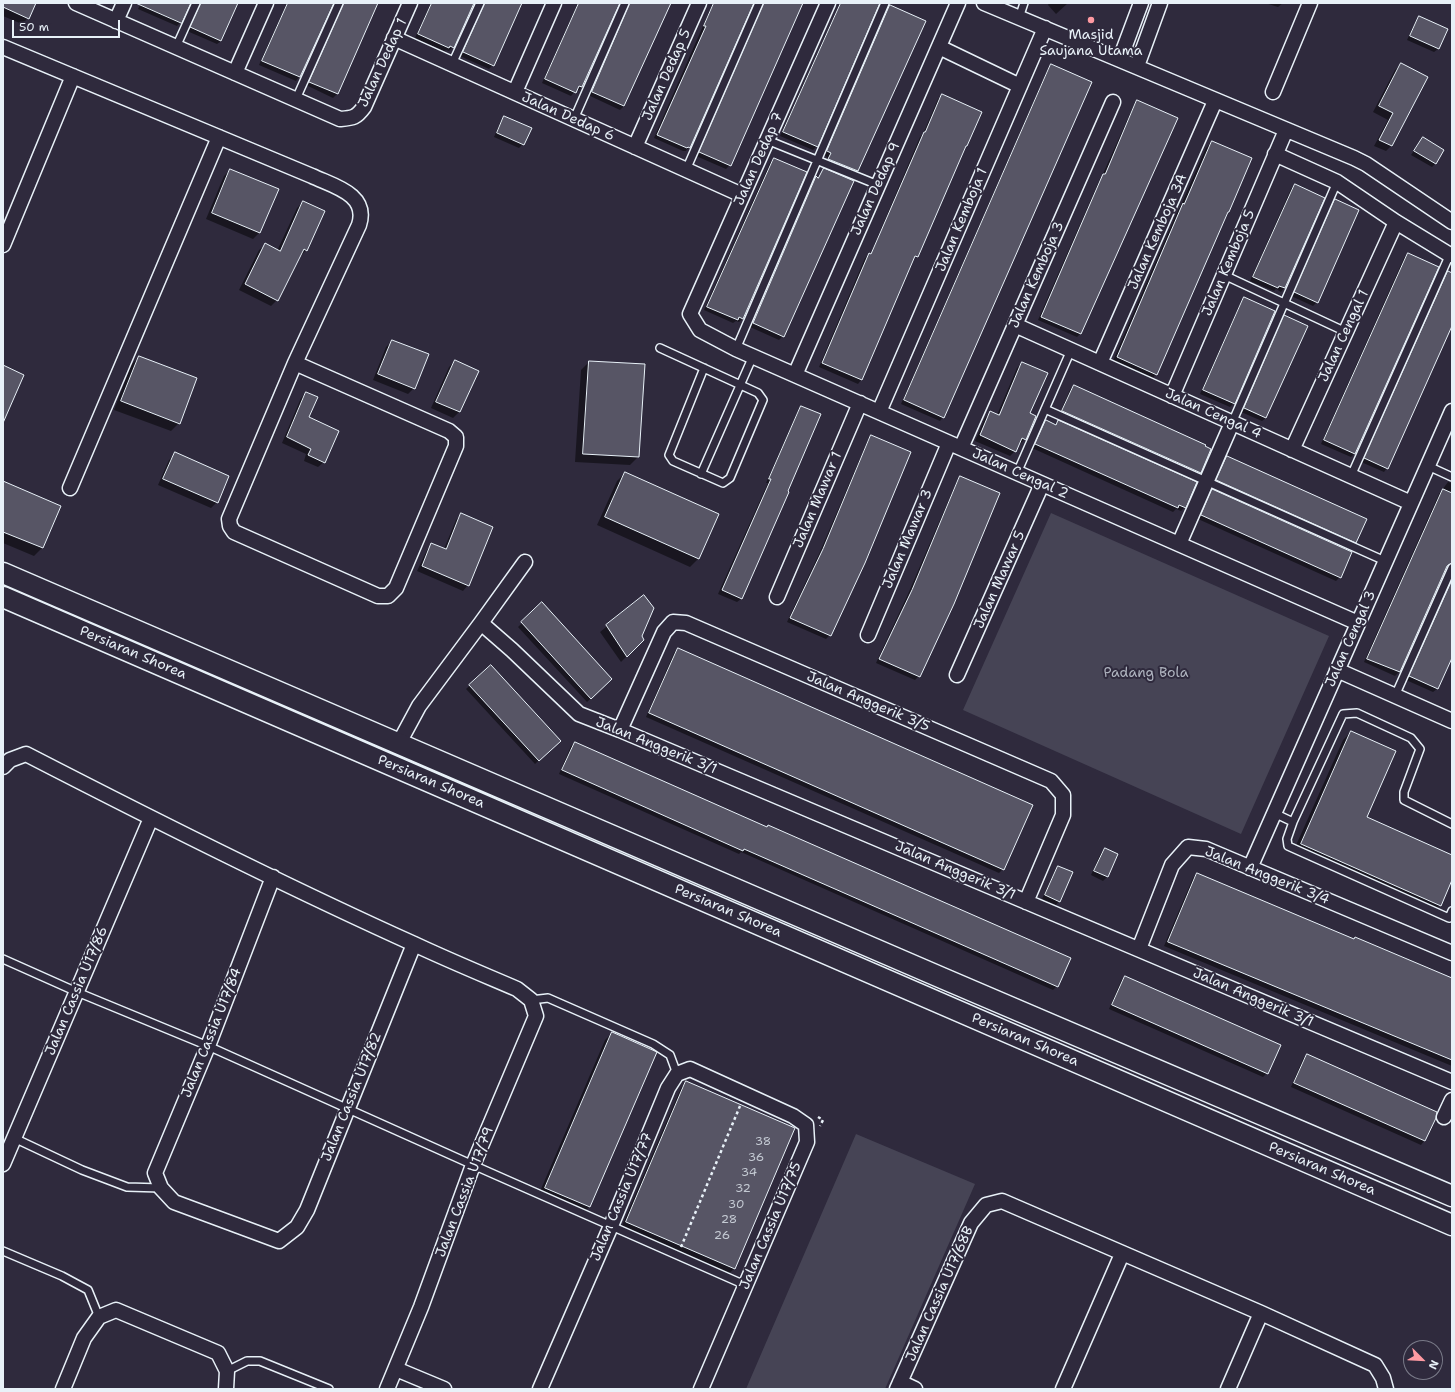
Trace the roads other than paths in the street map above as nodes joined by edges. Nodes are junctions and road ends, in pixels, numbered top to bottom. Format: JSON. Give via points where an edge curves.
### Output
{"nodes":[{"id":1,"x":76,"y":3,"type":"edge"},
{"id":2,"x":124,"y":3,"type":"edge"},
{"id":3,"x":196,"y":3,"type":"edge"},
{"id":4,"x":266,"y":3,"type":"edge"},
{"id":5,"x":339,"y":3,"type":"edge"},
{"id":6,"x":410,"y":3,"type":"edge"},
{"id":7,"x":480,"y":3,"type":"edge"},
{"id":8,"x":554,"y":3,"type":"edge"},
{"id":9,"x":625,"y":3,"type":"edge"},
{"id":10,"x":699,"y":3,"type":"edge"},
{"id":11,"x":758,"y":3,"type":"edge"},
{"id":12,"x":828,"y":3,"type":"edge"},
{"id":13,"x":885,"y":3,"type":"edge"},
{"id":14,"x":958,"y":3,"type":"edge"},
{"id":15,"x":984,"y":3,"type":"edge"},
{"id":16,"x":1024,"y":3,"type":"edge"},
{"id":17,"x":1141,"y":3,"type":"edge"},
{"id":18,"x":1160,"y":3,"type":"edge"},
{"id":19,"x":1310,"y":3,"type":"edge"},
{"id":20,"x":1019,"y":18,"type":"junction"},
{"id":21,"x":116,"y":21,"type":"junction"},
{"id":22,"x":1045,"y":28,"type":"junction"},
{"id":23,"x":394,"y":38,"type":"junction"},
{"id":24,"x":3,"y":47,"type":"edge"},
{"id":25,"x":176,"y":47,"type":"junction"},
{"id":26,"x":939,"y":47,"type":"junction"},
{"id":27,"x":1120,"y":59,"type":"junction"},
{"id":28,"x":452,"y":64,"type":"junction"},
{"id":29,"x":1137,"y":66,"type":"junction"},
{"id":30,"x":234,"y":73,"type":"junction"},
{"id":31,"x":73,"y":76,"type":"junction"},
{"id":32,"x":1020,"y":86,"type":"junction"},
{"id":33,"x":515,"y":92,"type":"junction"},
{"id":34,"x":1273,"y":92,"type":"dead end"},
{"id":35,"x":296,"y":100,"type":"junction"},
{"id":36,"x":1215,"y":101,"type":"junction"},
{"id":37,"x":1113,"y":102,"type":"dead end"},
{"id":38,"x":574,"y":119,"type":"junction"},
{"id":39,"x":1286,"y":130,"type":"junction"},
{"id":40,"x":219,"y":137,"type":"junction"},
{"id":41,"x":767,"y":140,"type":"junction"},
{"id":42,"x":635,"y":147,"type":"junction"},
{"id":43,"x":1275,"y":154,"type":"junction"},
{"id":44,"x":817,"y":160,"type":"junction"},
{"id":45,"x":686,"y":170,"type":"junction"},
{"id":46,"x":1337,"y":182,"type":"junction"},
{"id":47,"x":878,"y":185,"type":"junction"},
{"id":48,"x":742,"y":195,"type":"junction"},
{"id":49,"x":1396,"y":222,"type":"junction"},
{"id":50,"x":1452,"y":222,"type":"edge"},
{"id":51,"x":3,"y":245,"type":"edge"},
{"id":52,"x":1451,"y":252,"type":"edge"},
{"id":53,"x":1224,"y":275,"type":"junction"},
{"id":54,"x":1284,"y":303,"type":"junction"},
{"id":55,"x":690,"y":314,"type":"joint"},
{"id":56,"x":1015,"y":325,"type":"junction"},
{"id":57,"x":1346,"y":332,"type":"junction"},
{"id":58,"x":660,"y":348,"type":"dead end"},
{"id":59,"x":736,"y":349,"type":"junction"},
{"id":60,"x":1071,"y":350,"type":"junction"},
{"id":61,"x":753,"y":356,"type":"junction"},
{"id":62,"x":295,"y":363,"type":"junction"},
{"id":63,"x":1100,"y":363,"type":"junction"},
{"id":64,"x":704,"y":368,"type":"junction"},
{"id":65,"x":795,"y":375,"type":"junction"},
{"id":66,"x":740,"y":385,"type":"junction"},
{"id":67,"x":1172,"y":396,"type":"junction"},
{"id":68,"x":860,"y":403,"type":"junction"},
{"id":69,"x":1045,"y":409,"type":"junction"},
{"id":70,"x":1452,"y":411,"type":"edge"},
{"id":71,"x":879,"y":412,"type":"junction"},
{"id":72,"x":1232,"y":423,"type":"junction"},
{"id":73,"x":955,"y":445,"type":"junction"},
{"id":74,"x":1292,"y":450,"type":"junction"},
{"id":75,"x":1428,"y":466,"type":"junction"},
{"id":76,"x":1017,"y":472,"type":"junction"},
{"id":77,"x":701,"y":474,"type":"junction"},
{"id":78,"x":1351,"y":476,"type":"junction"},
{"id":79,"x":1452,"y":477,"type":"edge"},
{"id":80,"x":1206,"y":480,"type":"junction"},
{"id":81,"x":1042,"y":484,"type":"junction"},
{"id":82,"x":70,"y":488,"type":"dead end"},
{"id":83,"x":1411,"y":503,"type":"junction"},
{"id":84,"x":1179,"y":544,"type":"junction"},
{"id":85,"x":1385,"y":561,"type":"junction"},
{"id":86,"x":524,"y":562,"type":"dead end"},
{"id":87,"x":1452,"y":568,"type":"edge"},
{"id":88,"x":3,"y":573,"type":"edge"},
{"id":89,"x":3,"y":597,"type":"edge"},
{"id":90,"x":777,"y":597,"type":"dead end"},
{"id":91,"x":481,"y":623,"type":"junction"},
{"id":92,"x":1358,"y":623,"type":"junction"},
{"id":93,"x":868,"y":636,"type":"dead end"},
{"id":94,"x":1337,"y":670,"type":"junction"},
{"id":95,"x":957,"y":676,"type":"dead end"},
{"id":96,"x":1396,"y":696,"type":"junction"},
{"id":97,"x":1452,"y":721,"type":"edge"},
{"id":98,"x":620,"y":730,"type":"junction"},
{"id":99,"x":328,"y":737,"type":"junction"},
{"id":100,"x":399,"y":743,"type":"junction"},
{"id":101,"x":3,"y":767,"type":"edge"},
{"id":102,"x":448,"y":789,"type":"junction"},
{"id":103,"x":1274,"y":813,"type":"junction"},
{"id":104,"x":151,"y":818,"type":"junction"},
{"id":105,"x":1293,"y":822,"type":"junction"},
{"id":106,"x":1452,"y":824,"type":"edge"},
{"id":107,"x":1250,"y":868,"type":"junction"},
{"id":108,"x":273,"y":877,"type":"junction"},
{"id":109,"x":1026,"y":902,"type":"junction"},
{"id":110,"x":1452,"y":911,"type":"edge"},
{"id":111,"x":414,"y":944,"type":"junction"},
{"id":112,"x":1139,"y":949,"type":"junction"},
{"id":113,"x":1452,"y":953,"type":"edge"},
{"id":114,"x":3,"y":959,"type":"edge"},
{"id":115,"x":77,"y":992,"type":"junction"},
{"id":116,"x":531,"y":1000,"type":"junction"},
{"id":117,"x":208,"y":1046,"type":"junction"},
{"id":118,"x":678,"y":1074,"type":"junction"},
{"id":119,"x":1452,"y":1082,"type":"edge"},
{"id":120,"x":1452,"y":1100,"type":"edge"},
{"id":121,"x":347,"y":1108,"type":"junction"},
{"id":122,"x":1444,"y":1117,"type":"dead end"},
{"id":123,"x":14,"y":1138,"type":"junction"},
{"id":124,"x":3,"y":1164,"type":"edge"},
{"id":125,"x":473,"y":1165,"type":"junction"},
{"id":126,"x":161,"y":1188,"type":"junction"},
{"id":127,"x":1452,"y":1196,"type":"edge"},
{"id":128,"x":1452,"y":1225,"type":"edge"},
{"id":129,"x":611,"y":1226,"type":"junction"},
{"id":130,"x":3,"y":1251,"type":"edge"},
{"id":131,"x":1122,"y":1254,"type":"junction"},
{"id":132,"x":745,"y":1285,"type":"junction"},
{"id":133,"x":1261,"y":1313,"type":"junction"},
{"id":134,"x":99,"y":1317,"type":"junction"},
{"id":135,"x":396,"y":1369,"type":"junction"},
{"id":136,"x":227,"y":1371,"type":"junction"},
{"id":137,"x":899,"y":1386,"type":"edge"},
{"id":138,"x":63,"y":1389,"type":"edge"},
{"id":139,"x":226,"y":1389,"type":"edge"},
{"id":140,"x":329,"y":1389,"type":"edge"},
{"id":141,"x":387,"y":1389,"type":"edge"},
{"id":142,"x":444,"y":1389,"type":"edge"},
{"id":143,"x":540,"y":1389,"type":"edge"},
{"id":144,"x":701,"y":1389,"type":"edge"},
{"id":145,"x":915,"y":1389,"type":"edge"},
{"id":146,"x":1063,"y":1389,"type":"edge"},
{"id":147,"x":1228,"y":1389,"type":"edge"},
{"id":148,"x":1386,"y":1389,"type":"edge"}],
"edges":[{"from":1,"to":21,"type":"street"},
{"from":2,"to":21,"type":"street"},
{"from":3,"to":25,"type":"lane"},
{"from":4,"to":30,"type":"street"},
{"from":5,"to":35,"type":"lane"},
{"from":6,"to":23,"type":"street","name":"Jalan Dedap 1"},
{"from":7,"to":28,"type":"lane"},
{"from":8,"to":33,"type":"street"},
{"from":9,"to":38,"type":"lane"},
{"from":10,"to":42,"type":"street","name":"Jalan Dedap 5"},
{"from":11,"to":45,"type":"lane"},
{"from":12,"to":41,"type":"street","name":"Jalan Dedap 7"},
{"from":13,"to":44,"type":"lane"},
{"from":14,"to":26,"type":"street","name":"Jalan Dedap 9"},
{"from":15,"to":20,"type":"street"},
{"from":16,"to":20,"type":"lane"},
{"from":17,"to":27,"type":"street"},
{"from":18,"to":29,"type":"street"},
{"from":19,"to":34,"type":"street"},
{"from":20,"to":22,"type":"street"},
{"from":21,"to":25,"type":"street"},
{"from":22,"to":27,"type":"street"},
{"from":22,"to":32,"type":"street","name":"Jalan Kemboja 1"},
{"from":23,"to":28,"type":"street","name":"Jalan Dedap 6"},
{"from":23,"to":35,"type":"street","name":"Jalan Dedap 1","via":[[364,107],[358,115],[340,119]]},
{"from":24,"to":31,"type":"street"},
{"from":25,"to":30,"type":"street"},
{"from":26,"to":32,"type":"street"},
{"from":26,"to":47,"type":"street","name":"Jalan Dedap 9"},
{"from":27,"to":29,"type":"street"},
{"from":28,"to":33,"type":"street","name":"Jalan Dedap 6"},
{"from":29,"to":36,"type":"street"},
{"from":30,"to":35,"type":"street"},
{"from":31,"to":40,"type":"street"},
{"from":31,"to":51,"type":"street"},
{"from":32,"to":71,"type":"street","name":"Jalan Kemboja 1"},
{"from":33,"to":38,"type":"street","name":"Jalan Dedap 6"},
{"from":36,"to":39,"type":"street"},
{"from":36,"to":63,"type":"street","name":"Jalan Kemboja 3A"},
{"from":37,"to":56,"type":"street","name":"Jalan Kemboja 3"},
{"from":38,"to":42,"type":"street","name":"Jalan Dedap 6"},
{"from":39,"to":43,"type":"street","name":"Jalan Kemboja 5"},
{"from":39,"to":50,"type":"street","via":[[1366,164]]},
{"from":40,"to":62,"type":"street","via":[[345,192],[356,199],[361,210],[359,224]]},
{"from":40,"to":82,"type":"street"},
{"from":41,"to":44,"type":"lane"},
{"from":41,"to":48,"type":"street","name":"Jalan Dedap 7"},
{"from":42,"to":45,"type":"street","name":"Jalan Dedap 6"},
{"from":43,"to":46,"type":"street"},
{"from":43,"to":53,"type":"street","name":"Jalan Kemboja 5"},
{"from":44,"to":47,"type":"lane"},
{"from":44,"to":59,"type":"lane"},
{"from":45,"to":48,"type":"street","name":"Jalan Dedap 6"},
{"from":46,"to":49,"type":"street"},
{"from":46,"to":54,"type":"lane"},
{"from":47,"to":65,"type":"street","name":"Jalan Dedap 9"},
{"from":48,"to":55,"type":"street","name":"Jalan Dedap 7"},
{"from":49,"to":52,"type":"street"},
{"from":49,"to":57,"type":"street","name":"Jalan Cengal 1"},
{"from":52,"to":78,"type":"lane"},
{"from":53,"to":54,"type":"lane"},
{"from":53,"to":67,"type":"street","name":"Jalan Kemboja 5"},
{"from":54,"to":57,"type":"lane"},
{"from":54,"to":72,"type":"lane"},
{"from":55,"to":59,"type":"street","name":"Jalan Cengal 2","via":[[700,330]]},
{"from":56,"to":60,"type":"street","name":"Jalan Cengal 4"},
{"from":56,"to":73,"type":"street","name":"Jalan Kemboja 3"},
{"from":57,"to":74,"type":"street","name":"Jalan Cengal 1"},
{"from":58,"to":64,"type":"lane"},
{"from":59,"to":61,"type":"street","name":"Jalan Cengal 2"},
{"from":60,"to":63,"type":"street","name":"Jalan Cengal 4"},
{"from":60,"to":69,"type":"lane"},
{"from":61,"to":65,"type":"street","name":"Jalan Cengal 2"},
{"from":61,"to":66,"type":"lane"},
{"from":62,"to":62,"type":"street","via":[[229,519],[230,526],[234,532],[378,596],[388,596],[396,588],[456,446],[456,437],[449,431]]},
{"from":63,"to":67,"type":"street","name":"Jalan Cengal 4"},
{"from":64,"to":66,"type":"lane"},
{"from":64,"to":77,"type":"lane","via":[[668,454],[673,461]]},
{"from":65,"to":68,"type":"street","name":"Jalan Cengal 2"},
{"from":66,"to":77,"type":"lane"},
{"from":66,"to":77,"type":"lane","via":[[758,393],[763,400],[730,478],[723,483]]},
{"from":67,"to":72,"type":"street","name":"Jalan Cengal 4"},
{"from":68,"to":71,"type":"street","name":"Jalan Cengal 2"},
{"from":68,"to":90,"type":"street","name":"Jalan Mawar 1"},
{"from":69,"to":76,"type":"lane"},
{"from":69,"to":80,"type":"lane"},
{"from":70,"to":75,"type":"street","name":"Jalan Cengal 3"},
{"from":71,"to":73,"type":"street","name":"Jalan Cengal 2"},
{"from":72,"to":74,"type":"street","name":"Jalan Cengal 4"},
{"from":72,"to":80,"type":"street"},
{"from":73,"to":76,"type":"street","name":"Jalan Cengal 2"},
{"from":73,"to":93,"type":"street","name":"Jalan Mawar 3"},
{"from":74,"to":78,"type":"street","name":"Jalan Cengal 4"},
{"from":75,"to":79,"type":"lane"},
{"from":75,"to":83,"type":"street","name":"Jalan Cengal 3"},
{"from":76,"to":81,"type":"street","name":"Jalan Cengal 2"},
{"from":78,"to":83,"type":"street","name":"Jalan Cengal 4"},
{"from":80,"to":84,"type":"street"},
{"from":80,"to":85,"type":"lane"},
{"from":81,"to":84,"type":"street","name":"Jalan Cengal 2"},
{"from":81,"to":95,"type":"street","name":"Jalan Mawar 5"},
{"from":83,"to":85,"type":"street","name":"Jalan Cengal 3"},
{"from":84,"to":92,"type":"street","name":"Jalan Cengal 2"},
{"from":85,"to":92,"type":"street","name":"Jalan Cengal 3"},
{"from":86,"to":91,"type":"street"},
{"from":87,"to":96,"type":"lane"},
{"from":88,"to":100,"type":"main road","name":"Persiaran Shorea"},
{"from":89,"to":99,"type":"main road","name":"Persiaran Shorea"},
{"from":91,"to":98,"type":"street","name":"Jalan Anggerik 3/1","via":[[578,714]]},
{"from":91,"to":100,"type":"street","via":[[419,706]]},
{"from":92,"to":94,"type":"street","name":"Jalan Cengal 3"},
{"from":94,"to":96,"type":"street"},
{"from":94,"to":103,"type":"street","name":"Jalan Cengal 3"},
{"from":96,"to":97,"type":"street"},
{"from":98,"to":109,"type":"street","name":"Jalan Anggerik 3/1"},
{"from":98,"to":109,"type":"street","name":"Jalan Anggerik 3/5","via":[[664,632],[673,622],[686,623],[1051,781],[1063,795],[1063,815]]},
{"from":99,"to":100,"type":"main road","via":[[344,737],[389,748]]},
{"from":99,"to":102,"type":"main road","name":"Persiaran Shorea"},
{"from":100,"to":102,"type":"main road","via":[[404,758]]},
{"from":100,"to":127,"type":"main road","name":"Persiaran Shorea"},
{"from":101,"to":104,"type":"street","via":[[10,760],[26,754]]},
{"from":102,"to":128,"type":"main road","name":"Persiaran Shorea"},
{"from":103,"to":105,"type":"lane"},
{"from":103,"to":107,"type":"street","name":"Jalan Cengal 3"},
{"from":104,"to":108,"type":"street"},
{"from":104,"to":115,"type":"street","name":"Jalan Cassia U17/86"},
{"from":105,"to":106,"type":"lane","via":[[1343,714],[1357,713],[1410,738],[1420,749],[1404,792],[1404,800]]},
{"from":105,"to":110,"type":"lane","via":[[1287,839],[1288,846],[1449,918]]},
{"from":107,"to":112,"type":"street","name":"Jalan Anggerik 3/4","via":[[1206,849],[1188,847],[1172,865]]},
{"from":107,"to":113,"type":"street","name":"Jalan Anggerik 3/4"},
{"from":108,"to":111,"type":"street"},
{"from":108,"to":117,"type":"street","name":"Jalan Cassia U17/84"},
{"from":109,"to":112,"type":"street","name":"Jalan Anggerik 3/1"},
{"from":111,"to":116,"type":"street","via":[[517,989]]},
{"from":111,"to":121,"type":"street","name":"Jalan Cassia U17/82"},
{"from":112,"to":119,"type":"street","name":"Jalan Anggerik 3/1"},
{"from":114,"to":115,"type":"lane"},
{"from":115,"to":117,"type":"lane"},
{"from":115,"to":123,"type":"street","name":"Jalan Cassia U17/86"},
{"from":116,"to":118,"type":"lane","via":[[548,998],[653,1044],[670,1055]]},
{"from":116,"to":125,"type":"street","name":"Jalan Cassia U17/79","via":[[536,1016]]},
{"from":117,"to":121,"type":"lane"},
{"from":117,"to":126,"type":"street","name":"Jalan Cassia U17/84","via":[[155,1173]]},
{"from":118,"to":129,"type":"street","name":"Jalan Cassia U17/77","via":[[668,1088]]},
{"from":118,"to":132,"type":"street","name":"Jalan Cassia U17/75","via":[[690,1069],[794,1116],[806,1126],[807,1142]]},
{"from":120,"to":122,"type":"street"},
{"from":121,"to":125,"type":"lane"},
{"from":121,"to":126,"type":"street","name":"Jalan Cassia U17/82","via":[[307,1210],[297,1226],[279,1241],[174,1202]]},
{"from":123,"to":124,"type":"street","name":"Jalan Cassia U17/86"},
{"from":123,"to":126,"type":"lane","via":[[82,1170],[127,1187]]},
{"from":125,"to":129,"type":"lane"},
{"from":125,"to":135,"type":"street","name":"Jalan Cassia U17/79"},
{"from":129,"to":132,"type":"lane"},
{"from":129,"to":143,"type":"street","name":"Jalan Cassia U17/77"},
{"from":130,"to":134,"type":"lane","via":[[88,1290]]},
{"from":131,"to":133,"type":"street","name":"Jalan Cassia U17/68B"},
{"from":131,"to":137,"type":"street","name":"Jalan Cassia U17/68B","via":[[1002,1201],[986,1205],[971,1223]]},
{"from":131,"to":146,"type":"street"},
{"from":132,"to":144,"type":"street","name":"Jalan Cassia U17/75"},
{"from":133,"to":147,"type":"street"},
{"from":133,"to":148,"type":"street","name":"Jalan Cassia U17/68B","via":[[1375,1365]]},
{"from":134,"to":136,"type":"street","via":[[116,1310],[218,1353]]},
{"from":134,"to":138,"type":"street","via":[[84,1338]]},
{"from":135,"to":141,"type":"street","name":"Jalan Cassia U17/79"},
{"from":135,"to":142,"type":"street"},
{"from":136,"to":139,"type":"street"},
{"from":136,"to":140,"type":"lane","via":[[247,1361],[260,1361]]},
{"from":137,"to":145,"type":"street"}]}
